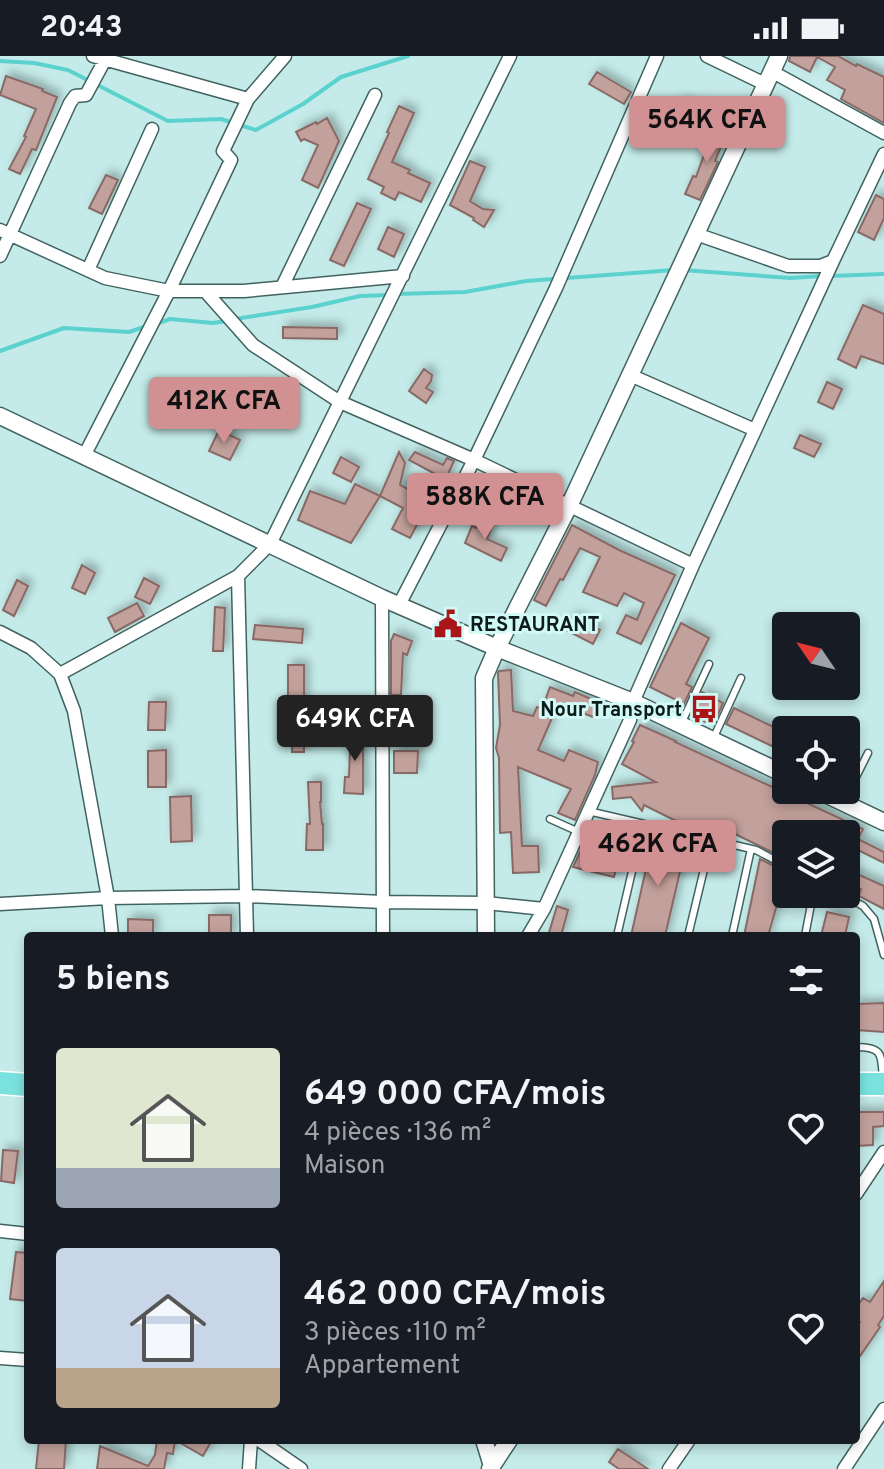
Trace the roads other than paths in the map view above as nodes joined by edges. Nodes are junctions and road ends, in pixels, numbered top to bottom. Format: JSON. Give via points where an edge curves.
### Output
{"nodes":[{"id":1,"x":285,"y":56,"type":"edge"},
{"id":2,"x":510,"y":56,"type":"edge"},
{"id":3,"x":657,"y":56,"type":"edge"},
{"id":4,"x":707,"y":56,"type":"edge"},
{"id":5,"x":102,"y":57,"type":"edge"},
{"id":6,"x":772,"y":71,"type":"edge"},
{"id":7,"x":375,"y":95,"type":"dead end"},
{"id":8,"x":248,"y":99,"type":"junction"},
{"id":9,"x":152,"y":129,"type":"dead end"},
{"id":10,"x":884,"y":133,"type":"edge"},
{"id":11,"x":884,"y":154,"type":"edge"},
{"id":12,"x":5,"y":232,"type":"edge"},
{"id":13,"x":696,"y":234,"type":"junction"},
{"id":14,"x":0,"y":256,"type":"edge"},
{"id":15,"x":833,"y":261,"type":"junction"},
{"id":16,"x":88,"y":270,"type":"junction"},
{"id":17,"x":403,"y":276,"type":"junction"},
{"id":18,"x":282,"y":287,"type":"junction"},
{"id":19,"x":169,"y":291,"type":"junction"},
{"id":20,"x":206,"y":292,"type":"junction"},
{"id":21,"x":630,"y":375,"type":"junction"},
{"id":22,"x":340,"y":402,"type":"junction"},
{"id":23,"x":0,"y":416,"type":"edge"},
{"id":24,"x":755,"y":430,"type":"junction"},
{"id":25,"x":84,"y":456,"type":"junction"},
{"id":26,"x":474,"y":460,"type":"junction"},
{"id":27,"x":569,"y":506,"type":"junction"},
{"id":28,"x":270,"y":544,"type":"junction"},
{"id":29,"x":693,"y":565,"type":"junction"},
{"id":30,"x":238,"y":576,"type":"junction"},
{"id":31,"x":382,"y":598,"type":"junction"},
{"id":32,"x":399,"y":605,"type":"junction"},
{"id":33,"x":0,"y":632,"type":"edge"},
{"id":34,"x":497,"y":648,"type":"junction"},
{"id":35,"x":709,"y":664,"type":"dead end"},
{"id":36,"x":60,"y":674,"type":"junction"},
{"id":37,"x":741,"y":678,"type":"dead end"},
{"id":38,"x":633,"y":702,"type":"junction"},
{"id":39,"x":680,"y":725,"type":"junction"},
{"id":40,"x":712,"y":740,"type":"junction"},
{"id":41,"x":868,"y":753,"type":"dead end"},
{"id":42,"x":772,"y":768,"type":"edge"},
{"id":43,"x":860,"y":769,"type":"edge"},
{"id":44,"x":845,"y":804,"type":"edge"},
{"id":45,"x":588,"y":811,"type":"junction"},
{"id":46,"x":550,"y":819,"type":"dead end"},
{"id":47,"x":884,"y":822,"type":"edge"},
{"id":48,"x":643,"y":824,"type":"junction"},
{"id":49,"x":579,"y":832,"type":"junction"},
{"id":50,"x":711,"y":840,"type":"junction"},
{"id":51,"x":751,"y":849,"type":"junction"},
{"id":52,"x":772,"y":859,"type":"edge"},
{"id":53,"x":247,"y":896,"type":"junction"},
{"id":54,"x":108,"y":898,"type":"junction"},
{"id":55,"x":383,"y":902,"type":"junction"},
{"id":56,"x":486,"y":903,"type":"junction"},
{"id":57,"x":0,"y":904,"type":"edge"},
{"id":58,"x":860,"y":904,"type":"edge"},
{"id":59,"x":810,"y":908,"type":"edge"},
{"id":60,"x":544,"y":909,"type":"junction"},
{"id":61,"x":112,"y":932,"type":"edge"},
{"id":62,"x":247,"y":932,"type":"edge"},
{"id":63,"x":383,"y":932,"type":"edge"},
{"id":64,"x":486,"y":932,"type":"edge"},
{"id":65,"x":530,"y":932,"type":"edge"},
{"id":66,"x":618,"y":932,"type":"edge"},
{"id":67,"x":689,"y":932,"type":"edge"},
{"id":68,"x":733,"y":932,"type":"edge"},
{"id":69,"x":806,"y":932,"type":"edge"},
{"id":70,"x":884,"y":955,"type":"edge"},
{"id":71,"x":860,"y":1047,"type":"edge"},
{"id":72,"x":0,"y":1083,"type":"edge"},
{"id":73,"x":860,"y":1084,"type":"edge"},
{"id":74,"x":884,"y":1084,"type":"edge"},
{"id":75,"x":24,"y":1085,"type":"edge"},
{"id":76,"x":884,"y":1152,"type":"edge"},
{"id":77,"x":860,"y":1188,"type":"edge"},
{"id":78,"x":0,"y":1231,"type":"edge"},
{"id":79,"x":24,"y":1234,"type":"edge"},
{"id":80,"x":0,"y":1358,"type":"edge"},
{"id":81,"x":24,"y":1360,"type":"edge"},
{"id":82,"x":884,"y":1409,"type":"edge"},
{"id":83,"x":251,"y":1444,"type":"edge"},
{"id":84,"x":265,"y":1444,"type":"edge"},
{"id":85,"x":485,"y":1444,"type":"edge"},
{"id":86,"x":506,"y":1444,"type":"edge"},
{"id":87,"x":686,"y":1444,"type":"edge"},
{"id":88,"x":491,"y":1468,"type":"edge"},
{"id":89,"x":249,"y":1469,"type":"edge"},
{"id":90,"x":301,"y":1469,"type":"edge"},
{"id":91,"x":669,"y":1469,"type":"edge"},
{"id":92,"x":844,"y":1469,"type":"edge"}],
"edges":[{"from":1,"to":8,"type":"street"},
{"from":2,"to":17,"type":"street"},
{"from":3,"to":26,"type":"street"},
{"from":4,"to":6,"type":"street"},
{"from":5,"to":8,"type":"street"},
{"from":5,"to":12,"type":"street","via":[[86,95],[75,96],[70,103]]},
{"from":6,"to":10,"type":"street"},
{"from":6,"to":13,"type":"street"},
{"from":7,"to":18,"type":"street"},
{"from":8,"to":19,"type":"street","via":[[223,151],[231,160]]},
{"from":9,"to":16,"type":"street"},
{"from":11,"to":15,"type":"street"},
{"from":12,"to":14,"type":"street"},
{"from":12,"to":16,"type":"street"},
{"from":13,"to":15,"type":"street","via":[[788,266]]},
{"from":13,"to":21,"type":"street"},
{"from":15,"to":24,"type":"street"},
{"from":16,"to":19,"type":"street"},
{"from":17,"to":18,"type":"street"},
{"from":17,"to":22,"type":"street"},
{"from":18,"to":20,"type":"street"},
{"from":19,"to":20,"type":"street"},
{"from":19,"to":25,"type":"street"},
{"from":20,"to":22,"type":"street","via":[[253,345]]},
{"from":21,"to":24,"type":"street"},
{"from":21,"to":27,"type":"street"},
{"from":22,"to":26,"type":"street"},
{"from":22,"to":28,"type":"street"},
{"from":23,"to":25,"type":"street"},
{"from":24,"to":29,"type":"street"},
{"from":25,"to":28,"type":"street"},
{"from":26,"to":27,"type":"street"},
{"from":26,"to":32,"type":"street"},
{"from":27,"to":29,"type":"street"},
{"from":27,"to":34,"type":"street"},
{"from":28,"to":30,"type":"street"},
{"from":28,"to":31,"type":"street"},
{"from":29,"to":38,"type":"street"},
{"from":30,"to":36,"type":"street"},
{"from":30,"to":53,"type":"street"},
{"from":31,"to":32,"type":"street"},
{"from":31,"to":55,"type":"street"},
{"from":32,"to":34,"type":"street"},
{"from":33,"to":36,"type":"street","via":[[31,648]]},
{"from":34,"to":38,"type":"street"},
{"from":34,"to":56,"type":"street","via":[[484,678]]},
{"from":35,"to":39,"type":"lane"},
{"from":36,"to":54,"type":"street","via":[[74,711]]},
{"from":37,"to":40,"type":"lane"},
{"from":38,"to":39,"type":"street"},
{"from":38,"to":45,"type":"street","via":[[630,720]]},
{"from":39,"to":40,"type":"street"},
{"from":40,"to":42,"type":"street"},
{"from":41,"to":43,"type":"lane"},
{"from":44,"to":47,"type":"street"},
{"from":45,"to":48,"type":"lane"},
{"from":45,"to":49,"type":"street"},
{"from":46,"to":49,"type":"lane"},
{"from":48,"to":50,"type":"lane"},
{"from":48,"to":66,"type":"lane"},
{"from":49,"to":60,"type":"street"},
{"from":50,"to":51,"type":"lane"},
{"from":50,"to":67,"type":"lane"},
{"from":51,"to":52,"type":"lane"},
{"from":51,"to":68,"type":"lane"},
{"from":53,"to":54,"type":"street"},
{"from":53,"to":55,"type":"street"},
{"from":53,"to":62,"type":"street"},
{"from":54,"to":57,"type":"street"},
{"from":54,"to":61,"type":"street"},
{"from":55,"to":56,"type":"street"},
{"from":55,"to":63,"type":"street"},
{"from":56,"to":60,"type":"street"},
{"from":56,"to":64,"type":"street"},
{"from":58,"to":70,"type":"lane","via":[[874,919]]},
{"from":59,"to":69,"type":"lane"},
{"from":60,"to":65,"type":"street"},
{"from":71,"to":74,"type":"lane","via":[[879,1052]]},
{"from":72,"to":75,"type":"highway"},
{"from":73,"to":74,"type":"highway"},
{"from":76,"to":77,"type":"street"},
{"from":78,"to":79,"type":"street"},
{"from":80,"to":81,"type":"street"},
{"from":82,"to":92,"type":"street"},
{"from":83,"to":89,"type":"street"},
{"from":84,"to":90,"type":"street"},
{"from":85,"to":88,"type":"street"},
{"from":86,"to":88,"type":"street"},
{"from":87,"to":91,"type":"street"}]}
